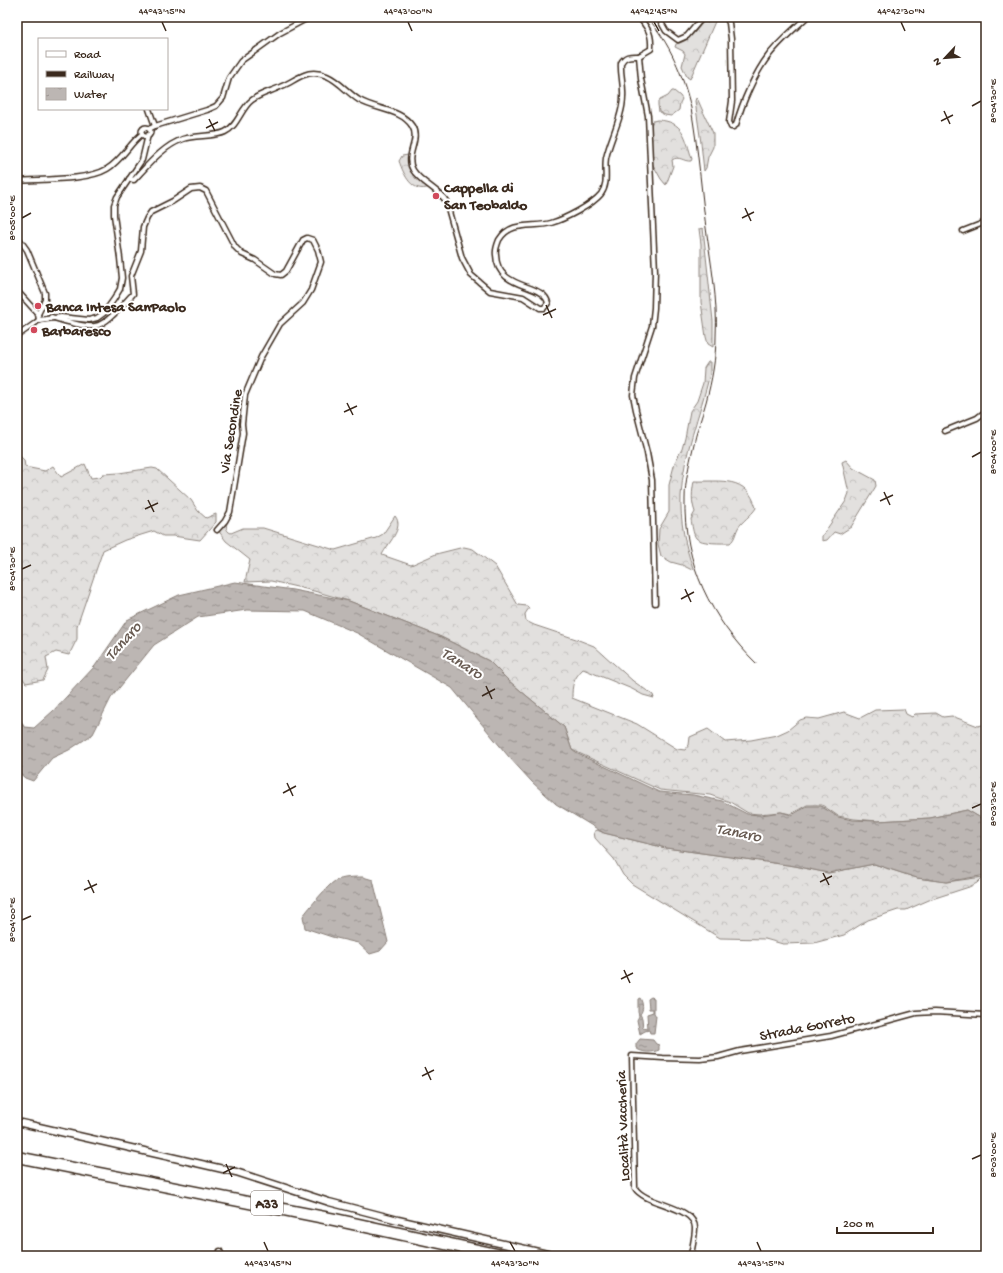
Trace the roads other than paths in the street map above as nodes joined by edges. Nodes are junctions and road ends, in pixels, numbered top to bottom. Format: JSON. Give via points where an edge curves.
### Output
{"nodes":[{"id":1,"x":310,"y":17,"type":"edge"},
{"id":2,"x":639,"y":17,"type":"edge"},
{"id":3,"x":658,"y":17,"type":"edge"},
{"id":4,"x":703,"y":17,"type":"edge"},
{"id":5,"x":726,"y":17,"type":"edge"},
{"id":6,"x":807,"y":17,"type":"edge"},
{"id":7,"x":639,"y":56,"type":"junction"},
{"id":8,"x":149,"y":110,"type":"edge"},
{"id":9,"x":155,"y":126,"type":"junction"},
{"id":10,"x":149,"y":129,"type":"junction"},
{"id":11,"x":145,"y":135,"type":"junction"},
{"id":12,"x":129,"y":178,"type":"junction"},
{"id":13,"x":17,"y":181,"type":"edge"},
{"id":14,"x":986,"y":222,"type":"edge"},
{"id":15,"x":963,"y":231,"type":"dead end"},
{"id":16,"x":17,"y":236,"type":"edge"},
{"id":17,"x":17,"y":293,"type":"edge"},
{"id":18,"x":38,"y":314,"type":"junction"},
{"id":19,"x":51,"y":317,"type":"junction"},
{"id":20,"x":39,"y":320,"type":"junction"},
{"id":21,"x":17,"y":336,"type":"edge"},
{"id":22,"x":986,"y":411,"type":"edge"},
{"id":23,"x":945,"y":431,"type":"dead end"},
{"id":24,"x":217,"y":530,"type":"dead end"},
{"id":25,"x":655,"y":603,"type":"dead end"},
{"id":26,"x":986,"y":1015,"type":"edge"},
{"id":27,"x":632,"y":1056,"type":"joint"},
{"id":28,"x":17,"y":1122,"type":"edge"},
{"id":29,"x":17,"y":1154,"type":"edge"},
{"id":30,"x":17,"y":1159,"type":"edge"},
{"id":31,"x":220,"y":1251,"type":"dead end"},
{"id":32,"x":222,"y":1256,"type":"edge"},
{"id":33,"x":491,"y":1256,"type":"edge"},
{"id":34,"x":515,"y":1256,"type":"edge"},
{"id":35,"x":556,"y":1256,"type":"edge"},
{"id":36,"x":691,"y":1256,"type":"edge"}],
"edges":[{"from":1,"to":9,"type":"street","via":[[280,33],[241,61],[229,78],[223,98],[216,106]]},
{"from":2,"to":7,"type":"street","via":[[648,28],[652,40],[651,49]]},
{"from":3,"to":4,"type":"street","via":[[666,31],[678,40],[687,36]]},
{"from":5,"to":6,"type":"street","via":[[731,39],[732,101],[729,122],[733,127],[765,61]]},
{"from":7,"to":12,"type":"street","via":[[628,56],[621,64],[624,98],[606,158],[604,190],[591,202],[557,221],[512,228],[498,243],[496,255],[501,272],[546,297],[548,303],[544,308],[523,297],[490,291],[471,275],[462,258],[446,200],[413,170],[410,161],[416,138],[413,126],[404,116],[360,100],[329,76],[319,73],[305,74],[251,100],[225,132],[183,139],[169,146],[134,180]]},
{"from":7,"to":25,"type":"street","via":[[648,116],[655,271],[652,326],[635,378],[633,394],[652,480]]},
{"from":8,"to":9,"type":"street"},
{"from":9,"to":10,"type":"street"},
{"from":10,"to":11,"type":"street","via":[[150,133]]},
{"from":10,"to":11,"type":"street","via":[[142,130]]},
{"from":11,"to":12,"type":"street","via":[[147,143],[142,160]]},
{"from":11,"to":13,"type":"street","via":[[135,140],[122,157],[107,169],[88,176]]},
{"from":12,"to":19,"type":"street","via":[[114,205],[122,278],[120,289],[104,313],[97,318],[89,320]]},
{"from":14,"to":15,"type":"street"},
{"from":16,"to":18,"type":"street","via":[[45,293],[45,300]]},
{"from":17,"to":18,"type":"street"},
{"from":18,"to":20,"type":"street"},
{"from":19,"to":20,"type":"street"},
{"from":19,"to":24,"type":"street","name":"Via Secondine","via":[[93,327],[107,320],[133,294],[131,276],[141,251],[146,218],[151,212],[194,188],[206,191],[230,240],[238,250],[275,274],[281,275],[286,271],[303,240],[314,240],[322,262],[311,290],[303,303],[280,324],[261,358],[245,395],[243,433],[230,512]]},
{"from":20,"to":21,"type":"street"},
{"from":22,"to":23,"type":"street","via":[[977,418]]},
{"from":26,"to":27,"type":"street","name":"Strada Gorreto","via":[[916,1013],[831,1036],[718,1057],[700,1059]]},
{"from":27,"to":36,"type":"street","name":"Località Vaccheria","via":[[635,1188],[640,1194],[680,1211],[692,1219],[695,1228]]},
{"from":28,"to":35,"type":"highway","via":[[236,1172],[329,1202]]},
{"from":29,"to":34,"type":"highway","number":"A33","via":[[335,1217]]},
{"from":30,"to":33,"type":"highway","number":"A33"},
{"from":31,"to":32,"type":"street"}]}
